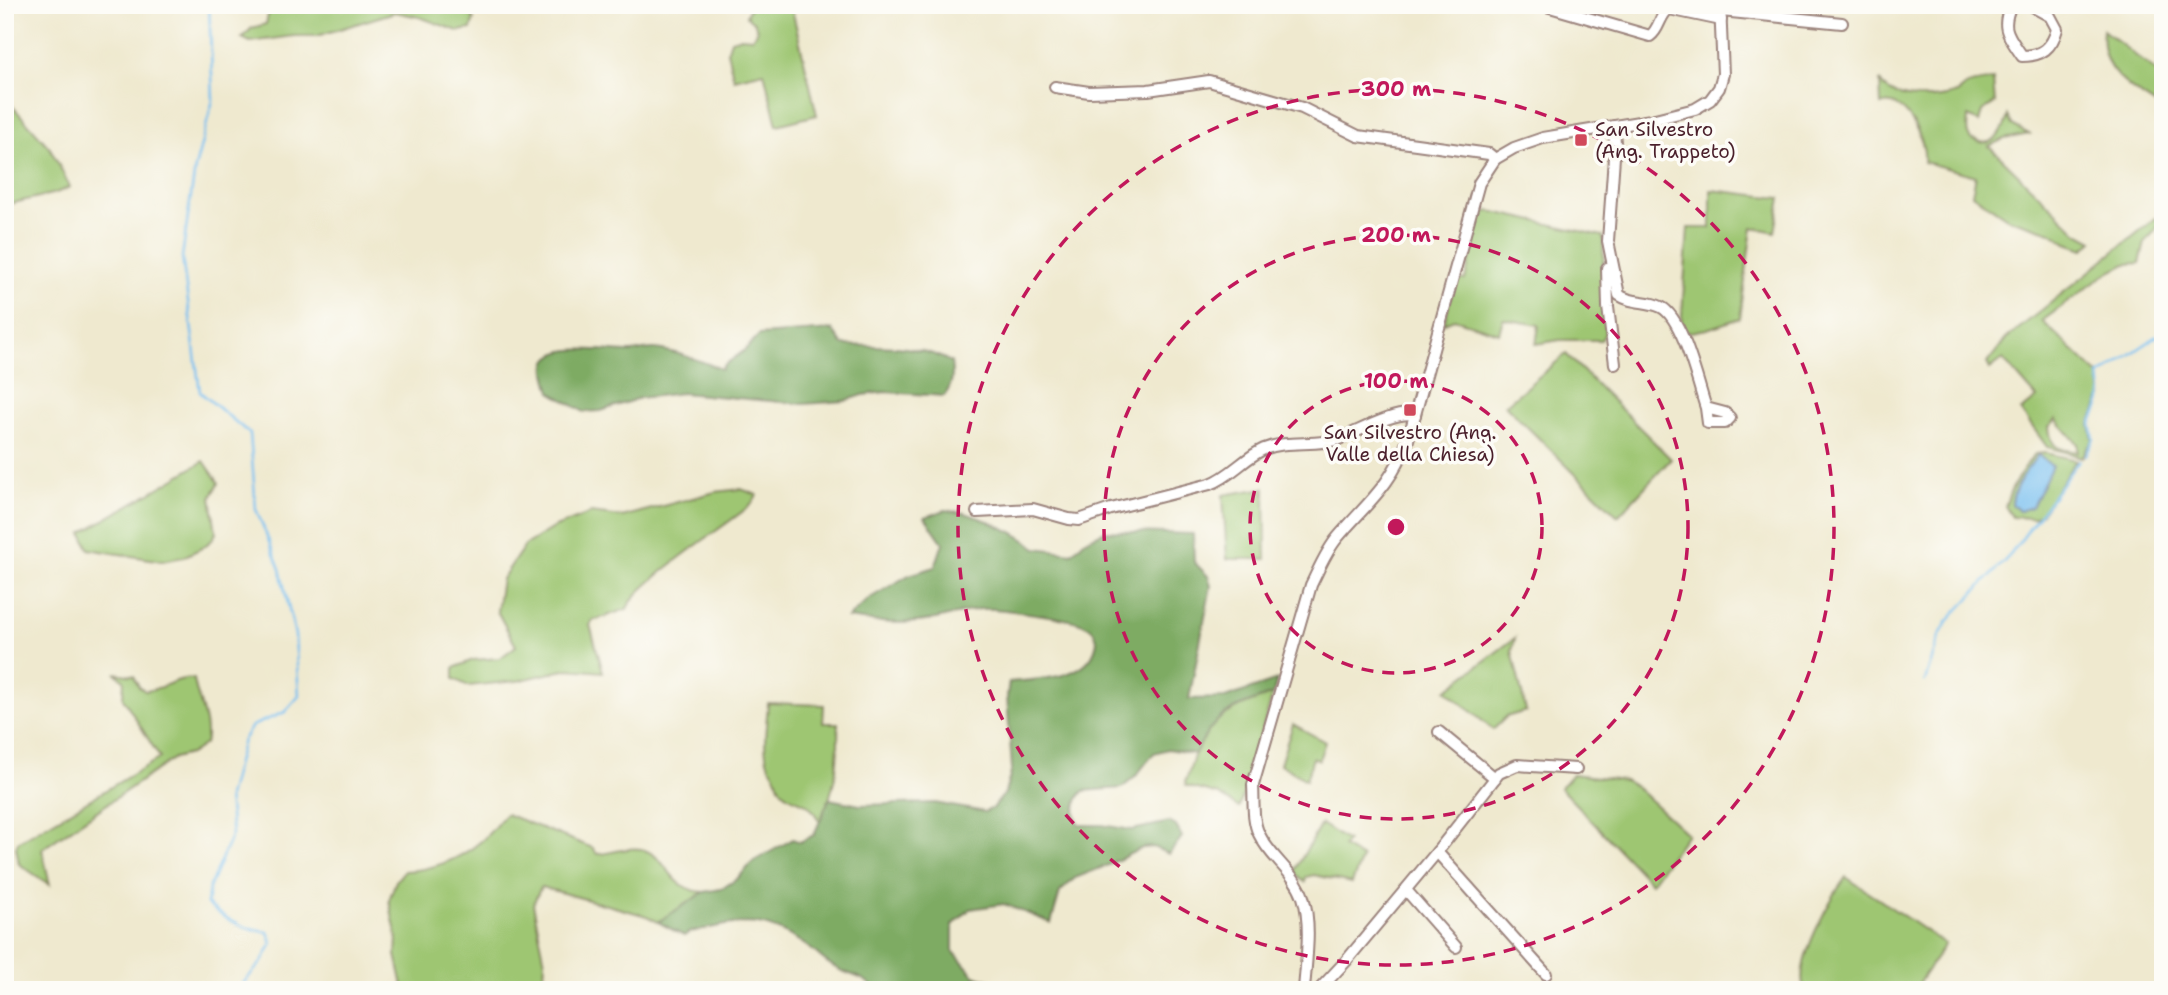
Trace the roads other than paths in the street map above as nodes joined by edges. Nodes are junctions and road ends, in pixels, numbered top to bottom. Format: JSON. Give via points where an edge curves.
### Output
{"nodes":[{"id":1,"x":1543,"y":5,"type":"edge"},
{"id":2,"x":2011,"y":5,"type":"edge"},
{"id":3,"x":2030,"y":5,"type":"edge"},
{"id":4,"x":1721,"y":12,"type":"edge"},
{"id":5,"x":1842,"y":23,"type":"dead end"},
{"id":6,"x":1055,"y":87,"type":"dead end"},
{"id":7,"x":1614,"y":126,"type":"junction"},
{"id":8,"x":1495,"y":159,"type":"junction"},
{"id":9,"x":1608,"y":241,"type":"junction"},
{"id":10,"x":1615,"y":364,"type":"dead end"},
{"id":11,"x":1706,"y":408,"type":"dead end"},
{"id":12,"x":1416,"y":415,"type":"junction"},
{"id":13,"x":977,"y":512,"type":"dead end"},
{"id":14,"x":1439,"y":732,"type":"dead end"},
{"id":15,"x":1576,"y":769,"type":"dead end"},
{"id":16,"x":1495,"y":778,"type":"junction"},
{"id":17,"x":1437,"y":852,"type":"junction"},
{"id":18,"x":1406,"y":890,"type":"junction"},
{"id":19,"x":1456,"y":947,"type":"dead end"},
{"id":20,"x":1545,"y":974,"type":"dead end"},
{"id":21,"x":1304,"y":990,"type":"edge"},
{"id":22,"x":1319,"y":990,"type":"edge"}],
"edges":[{"from":1,"to":4,"type":"street","via":[[1650,36],[1669,9]]},
{"from":2,"to":3,"type":"street","via":[[2005,24],[2022,56],[2041,53],[2050,46],[2057,29],[2050,16]]},
{"from":4,"to":5,"type":"street"},
{"from":4,"to":7,"type":"street","via":[[1723,77],[1710,100],[1688,111]]},
{"from":6,"to":8,"type":"street","via":[[1089,92],[1148,90],[1209,81],[1302,108],[1358,136],[1489,154]]},
{"from":7,"to":8,"type":"street","via":[[1543,138]]},
{"from":7,"to":9,"type":"street"},
{"from":8,"to":12,"type":"street","via":[[1476,192]]},
{"from":9,"to":10,"type":"street","via":[[1608,307]]},
{"from":9,"to":11,"type":"street","via":[[1619,295],[1627,301],[1661,307],[1672,315]]},
{"from":12,"to":13,"type":"street","via":[[1383,420],[1335,440],[1270,447],[1210,485],[1079,520],[1033,509]]},
{"from":12,"to":21,"type":"street","via":[[1396,468],[1330,548],[1311,585],[1253,785],[1259,834],[1296,880],[1304,902]]},
{"from":14,"to":16,"type":"street"},
{"from":15,"to":16,"type":"street","via":[[1517,765]]},
{"from":16,"to":17,"type":"street"},
{"from":17,"to":18,"type":"street"},
{"from":17,"to":20,"type":"street"},
{"from":18,"to":19,"type":"street"},
{"from":18,"to":22,"type":"street"}]}
